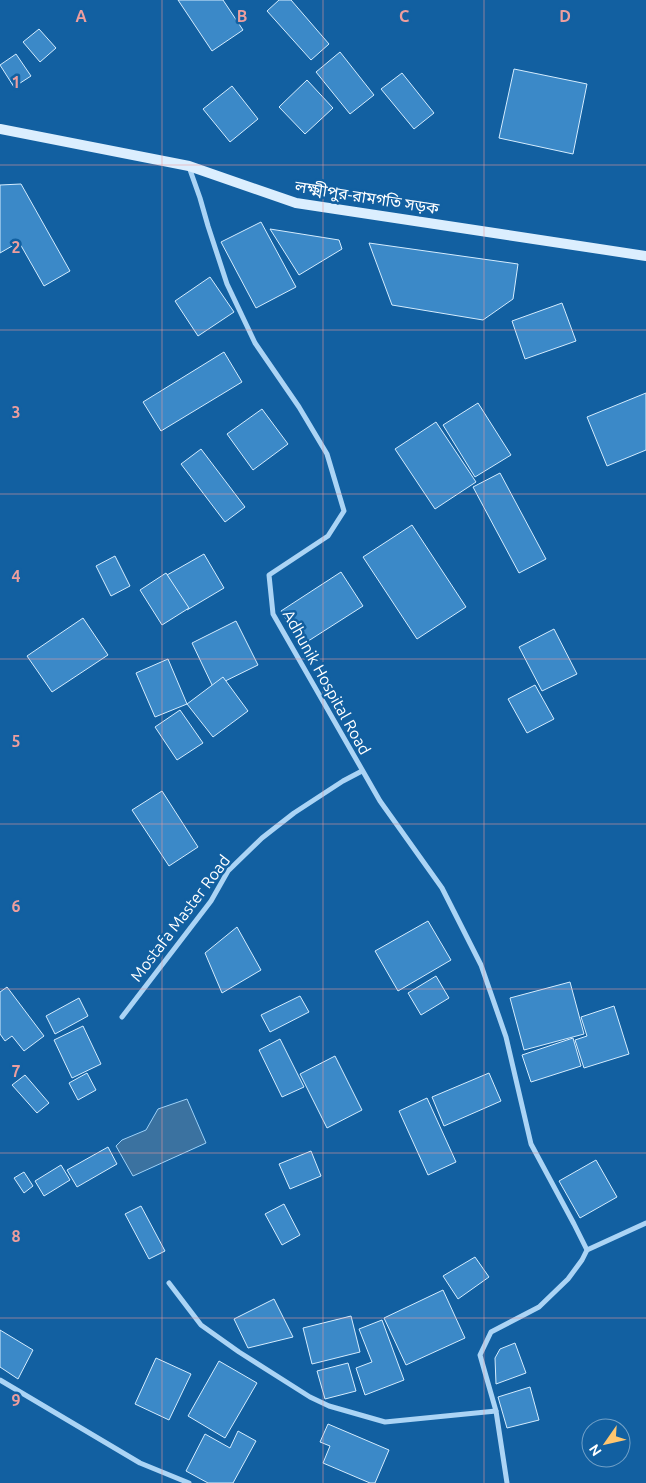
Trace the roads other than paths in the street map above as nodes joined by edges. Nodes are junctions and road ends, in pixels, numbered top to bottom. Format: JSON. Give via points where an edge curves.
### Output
{"nodes":[{"id":1,"x":0,"y":129,"type":"edge"},
{"id":2,"x":189,"y":166,"type":"junction"},
{"id":3,"x":646,"y":256,"type":"edge"},
{"id":4,"x":362,"y":772,"type":"junction"},
{"id":5,"x":122,"y":1017,"type":"dead end"},
{"id":6,"x":646,"y":1223,"type":"edge"},
{"id":7,"x":587,"y":1250,"type":"junction"},
{"id":8,"x":169,"y":1282,"type":"dead end"},
{"id":9,"x":0,"y":1380,"type":"edge"},
{"id":10,"x":496,"y":1411,"type":"junction"},
{"id":11,"x":189,"y":1483,"type":"edge"},
{"id":12,"x":507,"y":1483,"type":"edge"}],
"edges":[{"from":1,"to":2,"type":"main road","name":"লক্ষ্মীপুর-রামগতি সড়ক"},
{"from":2,"to":3,"type":"main road","name":"লক্ষ্মীপুর-রামগতি সড়ক","via":[[296,203]]},
{"from":2,"to":4,"type":"street","name":"Adhunik Hospital Road","via":[[227,284],[255,343],[300,406],[327,454],[344,511],[328,536],[269,575],[273,614]]},
{"from":4,"to":5,"type":"street","name":"Mostafa Master Road","via":[[294,813],[228,871],[211,901]]},
{"from":4,"to":7,"type":"street","name":"Adhunik Hospital Road","via":[[442,888],[481,965],[506,1037],[531,1144]]},
{"from":6,"to":7,"type":"street"},
{"from":7,"to":10,"type":"street","via":[[568,1279],[539,1307],[491,1332],[480,1355]]},
{"from":8,"to":10,"type":"street","via":[[201,1325],[310,1397],[329,1406],[385,1422]]},
{"from":9,"to":11,"type":"street","via":[[140,1463]]},
{"from":10,"to":12,"type":"street"}]}
